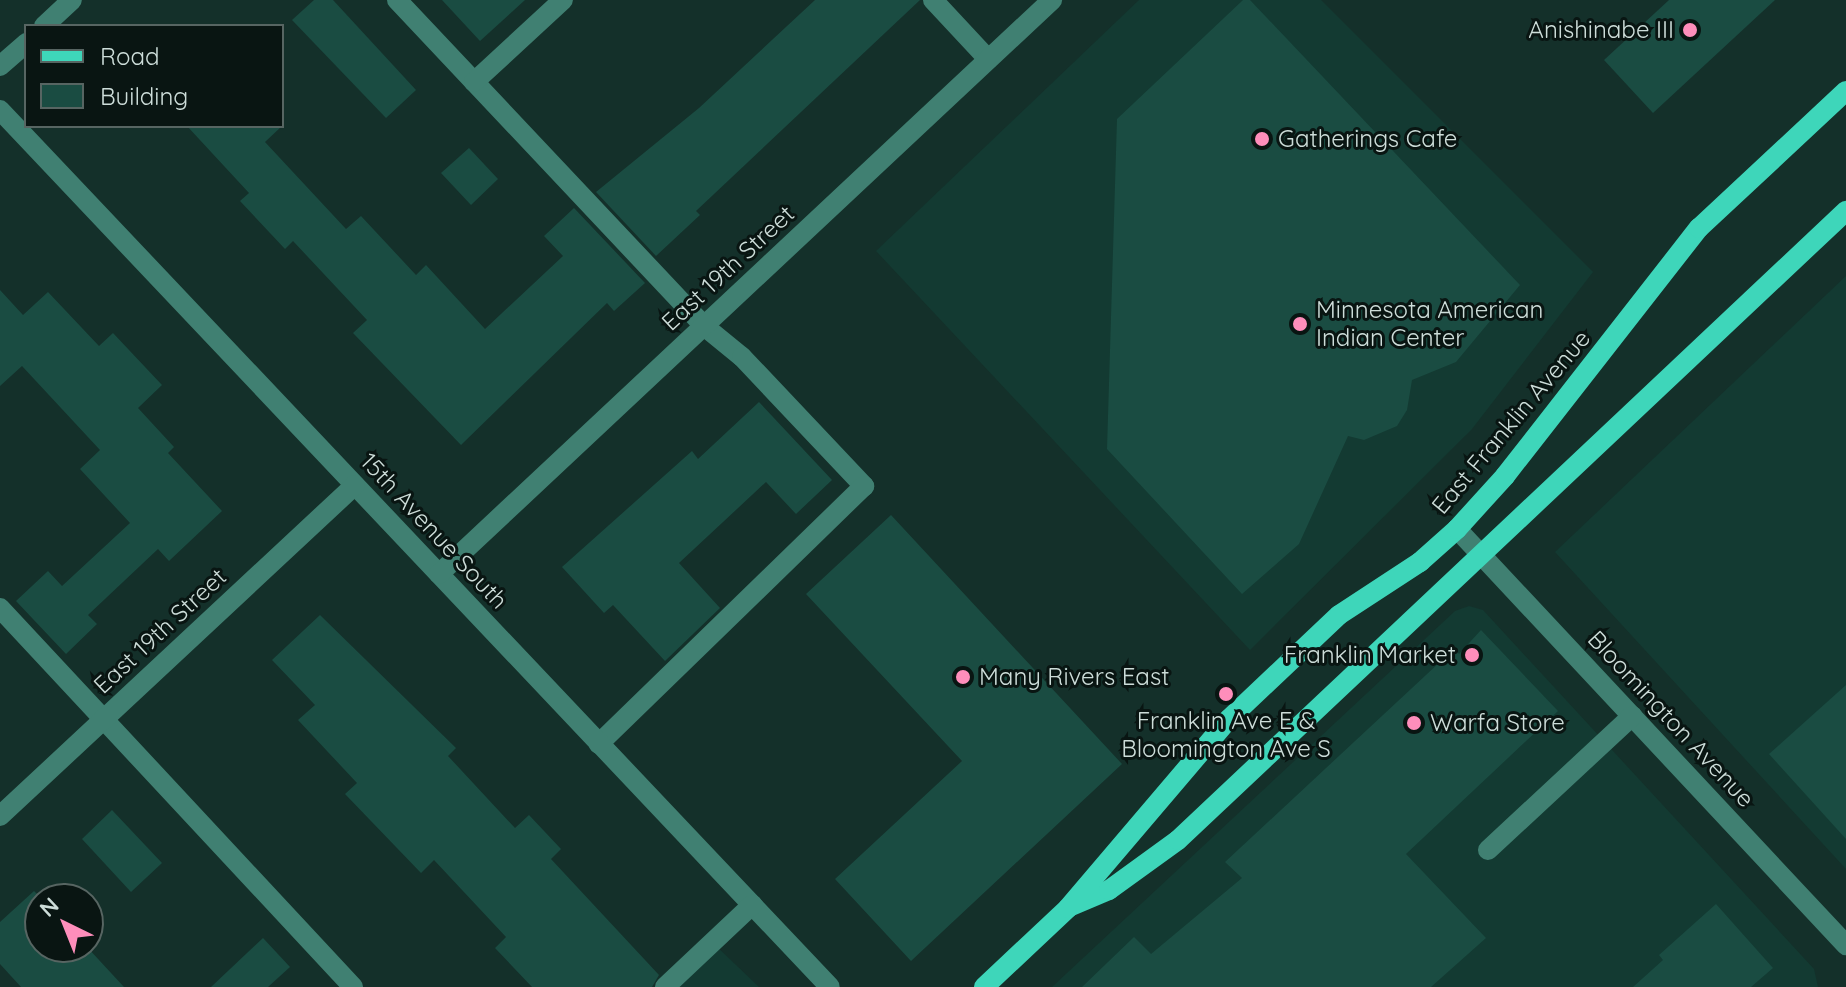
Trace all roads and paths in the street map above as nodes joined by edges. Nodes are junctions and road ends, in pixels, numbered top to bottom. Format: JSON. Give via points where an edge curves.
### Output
{"nodes":[{"id":1,"x":72,"y":0,"type":"edge"},
{"id":2,"x":397,"y":0,"type":"edge"},
{"id":3,"x":563,"y":0,"type":"edge"},
{"id":4,"x":933,"y":0,"type":"edge"},
{"id":5,"x":1052,"y":0,"type":"edge"},
{"id":6,"x":46,"y":24,"type":"edge"},
{"id":7,"x":24,"y":45,"type":"edge"},
{"id":8,"x":988,"y":59,"type":"junction"},
{"id":9,"x":0,"y":66,"type":"edge"},
{"id":10,"x":474,"y":82,"type":"junction"},
{"id":11,"x":1846,"y":91,"type":"edge"},
{"id":12,"x":0,"y":110,"type":"edge"},
{"id":13,"x":1846,"y":211,"type":"edge"},
{"id":14,"x":704,"y":326,"type":"junction"},
{"id":15,"x":355,"y":485,"type":"junction"},
{"id":16,"x":1457,"y":529,"type":"junction"},
{"id":17,"x":1482,"y":556,"type":"junction"},
{"id":18,"x":439,"y":574,"type":"junction"},
{"id":19,"x":0,"y":608,"type":"edge"},
{"id":20,"x":1632,"y":716,"type":"junction"},
{"id":21,"x":104,"y":719,"type":"junction"},
{"id":22,"x":599,"y":744,"type":"junction"},
{"id":23,"x":0,"y":816,"type":"edge"},
{"id":24,"x":1488,"y":850,"type":"dead end"},
{"id":25,"x":752,"y":905,"type":"junction"},
{"id":26,"x":1068,"y":908,"type":"junction"},
{"id":27,"x":1846,"y":945,"type":"edge"},
{"id":28,"x":353,"y":987,"type":"edge"},
{"id":29,"x":665,"y":987,"type":"edge"},
{"id":30,"x":830,"y":987,"type":"edge"},
{"id":31,"x":984,"y":987,"type":"edge"}],
"edges":[{"from":1,"to":6,"type":"street"},
{"from":2,"to":10,"type":"street"},
{"from":3,"to":10,"type":"street"},
{"from":4,"to":8,"type":"street"},
{"from":5,"to":8,"type":"street","name":"East 19th Street"},
{"from":7,"to":9,"type":"street"},
{"from":8,"to":14,"type":"street","name":"East 19th Street"},
{"from":10,"to":14,"type":"street"},
{"from":11,"to":16,"type":"main road","name":"East Franklin Avenue","via":[[1699,228],[1505,476]]},
{"from":12,"to":15,"type":"street","name":"15th Avenue South"},
{"from":13,"to":17,"type":"main road","name":"East Franklin Avenue"},
{"from":14,"to":18,"type":"street","name":"East 19th Street"},
{"from":14,"to":22,"type":"street","via":[[742,357],[864,486]]},
{"from":15,"to":18,"type":"street","name":"15th Avenue South"},
{"from":15,"to":21,"type":"street","name":"East 19th Street"},
{"from":16,"to":17,"type":"street","name":"Bloomington Avenue"},
{"from":16,"to":26,"type":"main road","name":"East Franklin Avenue","via":[[1420,562],[1339,615],[1229,719]]},
{"from":17,"to":20,"type":"street","name":"Bloomington Avenue"},
{"from":17,"to":26,"type":"main road","name":"East Franklin Avenue","via":[[1178,840],[1109,890]]},
{"from":18,"to":22,"type":"street","name":"15th Avenue South"},
{"from":19,"to":21,"type":"street"},
{"from":20,"to":24,"type":"street"},
{"from":20,"to":27,"type":"street","name":"Bloomington Avenue"},
{"from":21,"to":23,"type":"street","name":"East 19th Street"},
{"from":21,"to":28,"type":"street"},
{"from":22,"to":25,"type":"street","name":"15th Avenue South"},
{"from":25,"to":29,"type":"street"},
{"from":25,"to":30,"type":"street","name":"15th Avenue South"},
{"from":26,"to":31,"type":"main road","name":"East Franklin Avenue"}]}
